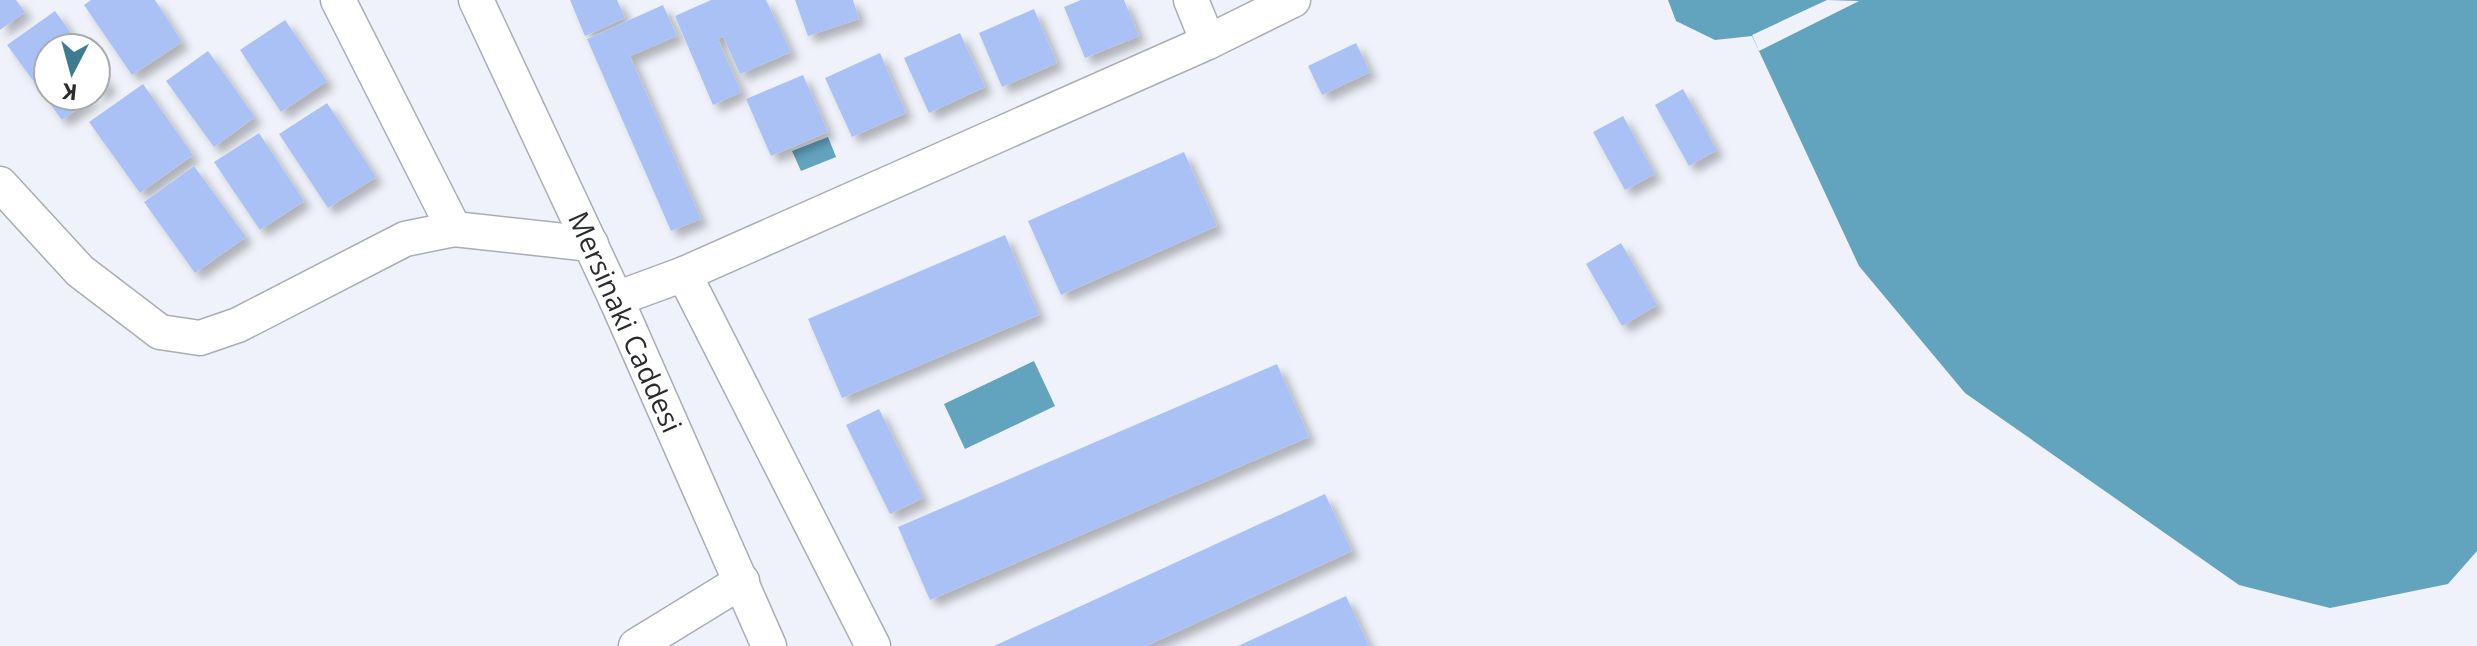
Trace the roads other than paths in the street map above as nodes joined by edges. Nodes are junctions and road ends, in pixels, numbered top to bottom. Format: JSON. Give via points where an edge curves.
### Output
{"nodes":[{"id":1,"x":338,"y":0,"type":"edge"},
{"id":2,"x":476,"y":0,"type":"edge"},
{"id":3,"x":1191,"y":0,"type":"edge"},
{"id":4,"x":1293,"y":0,"type":"edge"},
{"id":5,"x":1208,"y":42,"type":"junction"},
{"id":6,"x":0,"y":184,"type":"edge"},
{"id":7,"x":454,"y":229,"type":"junction"},
{"id":8,"x":591,"y":244,"type":"junction"},
{"id":9,"x":684,"y":274,"type":"junction"},
{"id":10,"x":616,"y":299,"type":"junction"},
{"id":11,"x":742,"y":581,"type":"junction"},
{"id":12,"x":636,"y":646,"type":"edge"},
{"id":13,"x":769,"y":646,"type":"edge"},
{"id":14,"x":873,"y":646,"type":"edge"}],
"edges":[{"from":1,"to":7,"type":"street"},
{"from":2,"to":8,"type":"street","name":"Mersinaki Caddesi"},
{"from":3,"to":5,"type":"street"},
{"from":4,"to":5,"type":"street"},
{"from":5,"to":9,"type":"street"},
{"from":6,"to":7,"type":"street","via":[[80,271],[160,332],[200,338],[238,325],[405,239]]},
{"from":7,"to":8,"type":"street"},
{"from":8,"to":10,"type":"street","name":"Mersinaki Caddesi"},
{"from":9,"to":10,"type":"street"},
{"from":9,"to":14,"type":"street"},
{"from":10,"to":11,"type":"street","name":"Mersinaki Caddesi"},
{"from":11,"to":12,"type":"street"},
{"from":11,"to":13,"type":"street","name":"Mersinaki Caddesi"}]}
